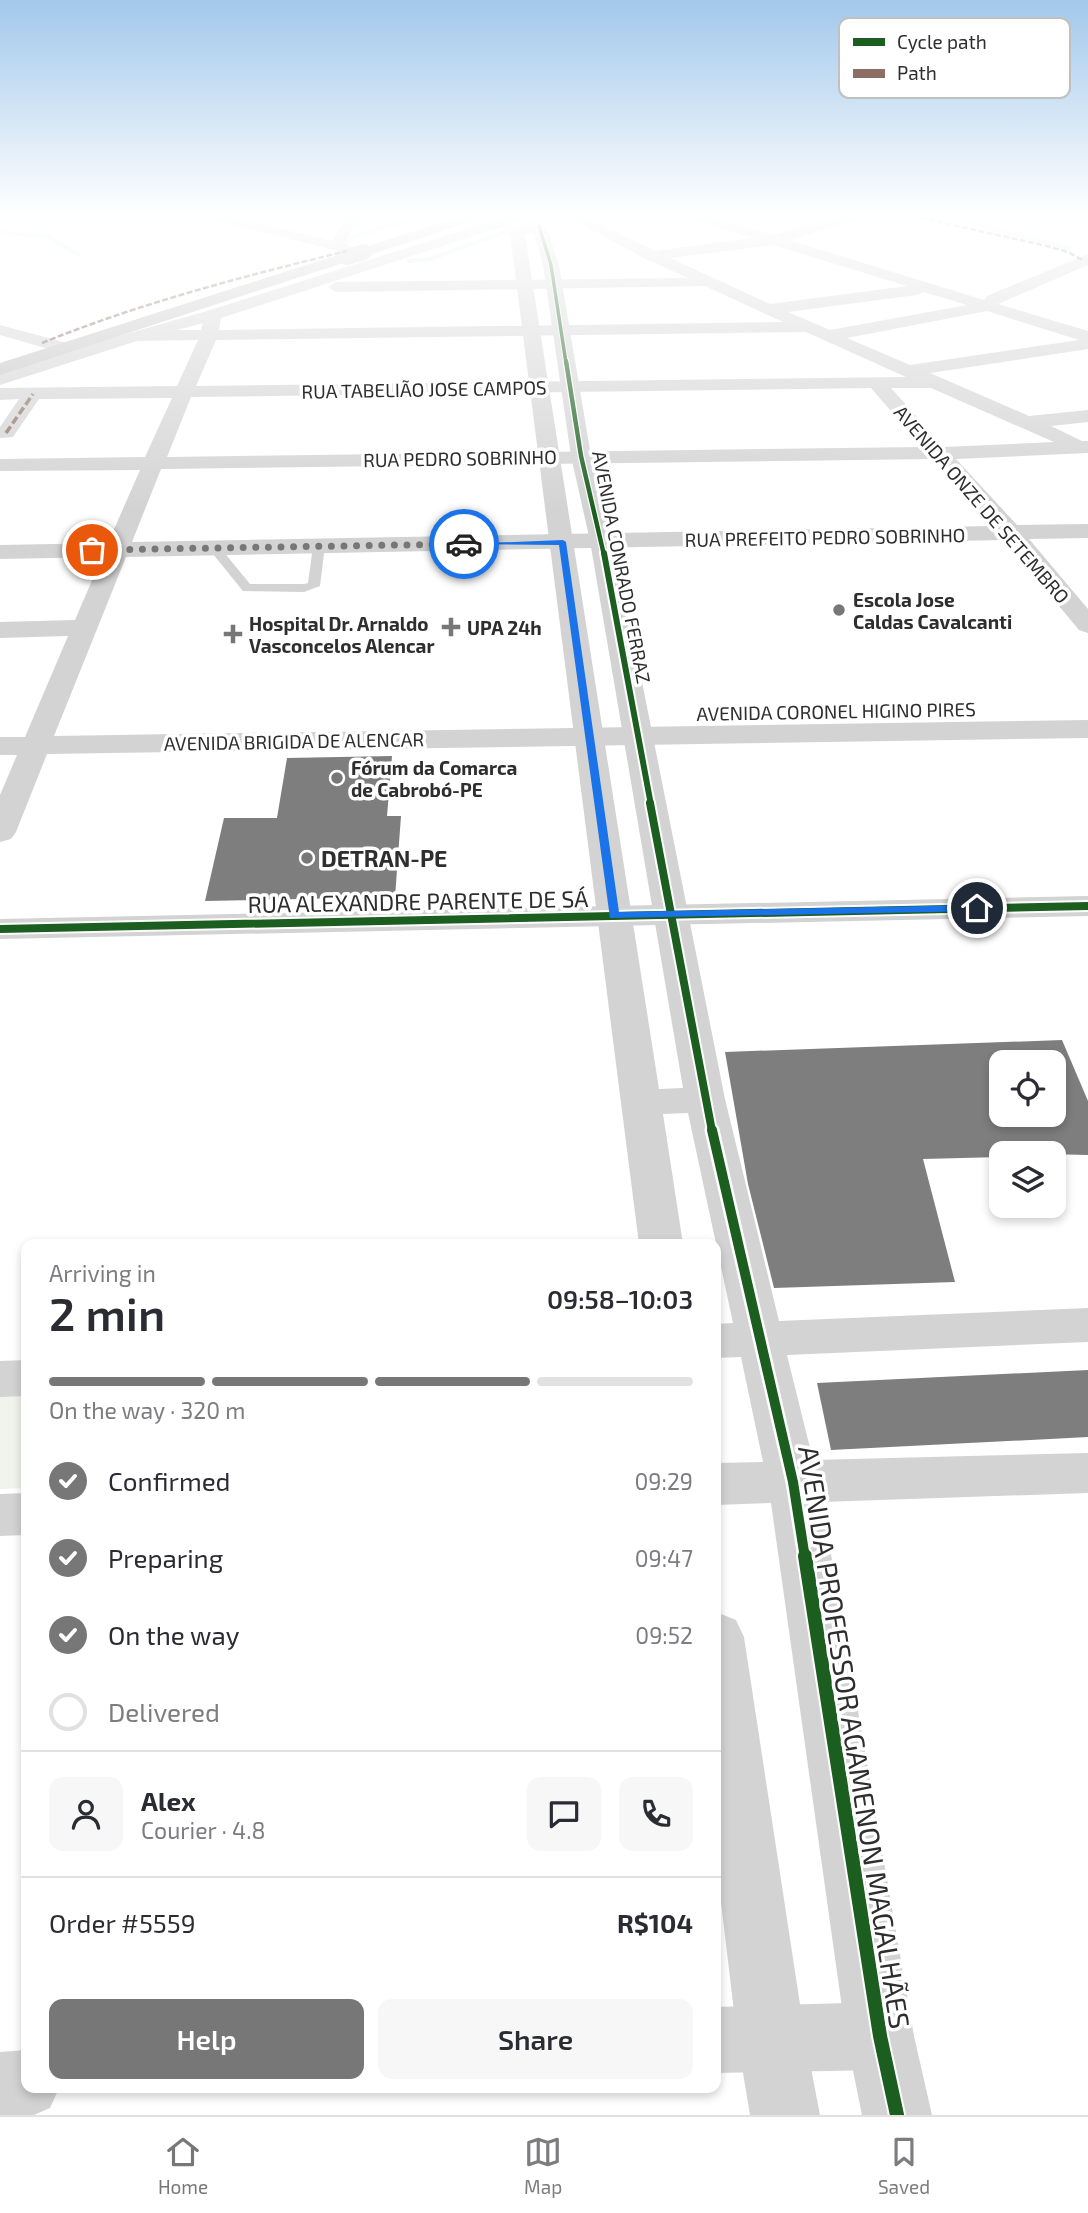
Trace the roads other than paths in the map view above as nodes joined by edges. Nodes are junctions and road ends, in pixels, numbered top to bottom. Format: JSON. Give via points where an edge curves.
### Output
{"nodes":[{"id":1,"x":161,"y":315,"type":"edge"},
{"id":2,"x":235,"y":315,"type":"edge"},
{"id":3,"x":529,"y":315,"type":"edge"},
{"id":4,"x":558,"y":315,"type":"edge"},
{"id":5,"x":777,"y":315,"type":"edge"},
{"id":6,"x":930,"y":315,"type":"edge"},
{"id":7,"x":1026,"y":315,"type":"edge"},
{"id":8,"x":1038,"y":315,"type":"edge"},
{"id":9,"x":211,"y":325,"type":"junction"},
{"id":10,"x":807,"y":327,"type":"junction"},
{"id":11,"x":1088,"y":328,"type":"edge"},
{"id":12,"x":0,"y":330,"type":"edge"},
{"id":13,"x":531,"y":331,"type":"junction"},
{"id":14,"x":560,"y":331,"type":"junction"},
{"id":15,"x":827,"y":336,"type":"junction"},
{"id":16,"x":1088,"y":337,"type":"edge"},
{"id":17,"x":0,"y":339,"type":"edge"},
{"id":18,"x":33,"y":341,"type":"junction"},
{"id":19,"x":1088,"y":344,"type":"edge"},
{"id":20,"x":65,"y":348,"type":"junction"},
{"id":21,"x":0,"y":354,"type":"edge"},
{"id":22,"x":536,"y":359,"type":"junction"},
{"id":23,"x":566,"y":359,"type":"junction"},
{"id":24,"x":0,"y":369,"type":"edge"},
{"id":25,"x":907,"y":371,"type":"junction"},
{"id":26,"x":0,"y":379,"type":"edge"},
{"id":27,"x":933,"y":382,"type":"junction"},
{"id":28,"x":876,"y":383,"type":"junction"},
{"id":29,"x":571,"y":387,"type":"junction"},
{"id":30,"x":541,"y":388,"type":"junction"},
{"id":31,"x":184,"y":392,"type":"junction"},
{"id":32,"x":0,"y":394,"type":"edge"},
{"id":33,"x":33,"y":394,"type":"junction"},
{"id":34,"x":1088,"y":416,"type":"edge"},
{"id":35,"x":1026,"y":422,"type":"junction"},
{"id":36,"x":576,"y":423,"type":"junction"},
{"id":37,"x":546,"y":424,"type":"junction"},
{"id":38,"x":6,"y":433,"type":"dead end"},
{"id":39,"x":1086,"y":448,"type":"edge"},
{"id":40,"x":939,"y":453,"type":"junction"},
{"id":41,"x":581,"y":456,"type":"junction"},
{"id":42,"x":549,"y":457,"type":"junction"},
{"id":43,"x":153,"y":463,"type":"junction"},
{"id":44,"x":0,"y":465,"type":"edge"},
{"id":45,"x":591,"y":496,"type":"junction"},
{"id":46,"x":555,"y":498,"type":"junction"},
{"id":47,"x":1088,"y":531,"type":"edge"},
{"id":48,"x":1011,"y":533,"type":"junction"},
{"id":49,"x":603,"y":541,"type":"junction"},
{"id":50,"x":563,"y":542,"type":"junction"},
{"id":51,"x":318,"y":547,"type":"junction"},
{"id":52,"x":214,"y":548,"type":"junction"},
{"id":53,"x":116,"y":550,"type":"junction"},
{"id":54,"x":0,"y":552,"type":"edge"},
{"id":55,"x":615,"y":620,"type":"junction"},
{"id":56,"x":574,"y":622,"type":"junction"},
{"id":57,"x":1088,"y":625,"type":"edge"},
{"id":58,"x":86,"y":628,"type":"junction"},
{"id":59,"x":0,"y":629,"type":"edge"},
{"id":60,"x":1088,"y":708,"type":"edge"},
{"id":61,"x":893,"y":721,"type":"junction"},
{"id":62,"x":636,"y":724,"type":"junction"},
{"id":63,"x":0,"y":725,"type":"edge"},
{"id":64,"x":587,"y":725,"type":"junction"},
{"id":65,"x":1088,"y":729,"type":"edge"},
{"id":66,"x":40,"y":735,"type":"junction"},
{"id":67,"x":0,"y":746,"type":"edge"},
{"id":68,"x":652,"y":817,"type":"junction"},
{"id":69,"x":600,"y":820,"type":"junction"},
{"id":70,"x":0,"y":832,"type":"edge"},
{"id":71,"x":1088,"y":906,"type":"edge"},
{"id":72,"x":672,"y":914,"type":"junction"},
{"id":73,"x":614,"y":915,"type":"junction"},
{"id":74,"x":0,"y":929,"type":"edge"},
{"id":75,"x":705,"y":1098,"type":"junction"},
{"id":76,"x":643,"y":1103,"type":"junction"},
{"id":77,"x":660,"y":1239,"type":"edge"},
{"id":78,"x":1088,"y":1325,"type":"edge"},
{"id":79,"x":739,"y":1340,"type":"edge"},
{"id":80,"x":21,"y":1378,"type":"edge"},
{"id":81,"x":0,"y":1380,"type":"edge"},
{"id":82,"x":1088,"y":1473,"type":"edge"},
{"id":83,"x":793,"y":1482,"type":"junction"},
{"id":84,"x":721,"y":1484,"type":"edge"},
{"id":85,"x":21,"y":1514,"type":"edge"},
{"id":86,"x":0,"y":1515,"type":"edge"},
{"id":87,"x":721,"y":1709,"type":"edge"},
{"id":88,"x":880,"y":2036,"type":"junction"},
{"id":89,"x":744,"y":2038,"type":"edge"},
{"id":90,"x":21,"y":2084,"type":"edge"},
{"id":91,"x":0,"y":2086,"type":"edge"},
{"id":92,"x":785,"y":2115,"type":"edge"},
{"id":93,"x":897,"y":2115,"type":"edge"}],
"edges":[{"from":1,"to":20,"type":"highway"},
{"from":2,"to":9,"type":"street"},
{"from":3,"to":13,"type":"street"},
{"from":4,"to":14,"type":"street","name":"AVENIDA CONRADO FERRAZ"},
{"from":5,"to":10,"type":"street"},
{"from":6,"to":15,"type":"street"},
{"from":7,"to":16,"type":"street"},
{"from":8,"to":11,"type":"street"},
{"from":9,"to":13,"type":"street"},
{"from":9,"to":26,"type":"street","via":[[136,336]]},
{"from":9,"to":31,"type":"street"},
{"from":10,"to":14,"type":"street"},
{"from":10,"to":15,"type":"street"},
{"from":12,"to":18,"type":"street"},
{"from":13,"to":14,"type":"street"},
{"from":13,"to":22,"type":"street"},
{"from":14,"to":23,"type":"street","name":"AVENIDA CONRADO FERRAZ"},
{"from":15,"to":25,"type":"street"},
{"from":17,"to":18,"type":"street"},
{"from":18,"to":20,"type":"street"},
{"from":18,"to":21,"type":"street"},
{"from":19,"to":25,"type":"street"},
{"from":20,"to":24,"type":"highway"},
{"from":22,"to":23,"type":"street"},
{"from":22,"to":30,"type":"street"},
{"from":23,"to":29,"type":"street","name":"AVENIDA CONRADO FERRAZ"},
{"from":25,"to":27,"type":"street"},
{"from":27,"to":28,"type":"street","name":"RUA TABELIÃO JOSE CAMPOS"},
{"from":27,"to":35,"type":"street"},
{"from":28,"to":29,"type":"street","name":"RUA TABELIÃO JOSE CAMPOS"},
{"from":28,"to":40,"type":"street","name":"AVENIDA ONZE DE SETEMBRO"},
{"from":29,"to":30,"type":"street","name":"RUA TABELIÃO JOSE CAMPOS"},
{"from":29,"to":36,"type":"street","name":"AVENIDA CONRADO FERRAZ"},
{"from":30,"to":31,"type":"street","name":"RUA TABELIÃO JOSE CAMPOS"},
{"from":30,"to":37,"type":"street"},
{"from":31,"to":33,"type":"street","name":"RUA TABELIÃO JOSE CAMPOS"},
{"from":31,"to":43,"type":"street"},
{"from":32,"to":33,"type":"street","name":"RUA TABELIÃO JOSE CAMPOS"},
{"from":33,"to":38,"type":"street"},
{"from":34,"to":35,"type":"street"},
{"from":35,"to":39,"type":"street"},
{"from":36,"to":37,"type":"street"},
{"from":36,"to":41,"type":"street","name":"AVENIDA CONRADO FERRAZ"},
{"from":37,"to":42,"type":"street"},
{"from":39,"to":40,"type":"street","name":"RUA PEDRO SOBRINHO"},
{"from":40,"to":41,"type":"street","name":"RUA PEDRO SOBRINHO"},
{"from":40,"to":48,"type":"street","name":"AVENIDA ONZE DE SETEMBRO"},
{"from":41,"to":42,"type":"street","name":"RUA PEDRO SOBRINHO"},
{"from":41,"to":45,"type":"street","name":"AVENIDA CONRADO FERRAZ"},
{"from":42,"to":43,"type":"street","name":"RUA PEDRO SOBRINHO"},
{"from":42,"to":46,"type":"street"},
{"from":43,"to":44,"type":"street","name":"RUA PEDRO SOBRINHO"},
{"from":43,"to":53,"type":"street"},
{"from":45,"to":46,"type":"street"},
{"from":45,"to":49,"type":"street","name":"AVENIDA CONRADO FERRAZ"},
{"from":46,"to":50,"type":"street"},
{"from":47,"to":48,"type":"street","name":"RUA PREFEITO PEDRO SOBRINHO"},
{"from":48,"to":49,"type":"street","name":"RUA PREFEITO PEDRO SOBRINHO"},
{"from":48,"to":57,"type":"street","name":"AVENIDA ONZE DE SETEMBRO"},
{"from":49,"to":50,"type":"street","name":"RUA PREFEITO PEDRO SOBRINHO"},
{"from":49,"to":55,"type":"street","name":"AVENIDA CONRADO FERRAZ"},
{"from":50,"to":51,"type":"street","name":"RUA PREFEITO PEDRO SOBRINHO"},
{"from":50,"to":56,"type":"street"},
{"from":51,"to":52,"type":"street","name":"RUA PREFEITO PEDRO SOBRINHO"},
{"from":51,"to":52,"type":"lane","via":[[317,580],[314,586],[304,588],[247,588]]},
{"from":52,"to":53,"type":"street","name":"RUA PREFEITO PEDRO SOBRINHO"},
{"from":53,"to":54,"type":"street","name":"RUA PREFEITO PEDRO SOBRINHO"},
{"from":53,"to":58,"type":"street"},
{"from":55,"to":56,"type":"street"},
{"from":55,"to":62,"type":"street","name":"AVENIDA CONRADO FERRAZ"},
{"from":56,"to":64,"type":"street"},
{"from":58,"to":59,"type":"street"},
{"from":58,"to":66,"type":"street"},
{"from":60,"to":61,"type":"street","name":"AVENIDA CORONEL HIGINO PIRES"},
{"from":61,"to":62,"type":"street","name":"AVENIDA CORONEL HIGINO PIRES"},
{"from":61,"to":65,"type":"street","name":"AVENIDA CORONEL HIGINO PIRES"},
{"from":62,"to":64,"type":"street","name":"AVENIDA CORONEL HIGINO PIRES"},
{"from":62,"to":68,"type":"street","name":"AVENIDA CONRADO FERRAZ"},
{"from":63,"to":66,"type":"street","name":"AVENIDA BRIGIDA DE ALENCAR"},
{"from":64,"to":66,"type":"street","name":"AVENIDA BRIGIDA DE ALENCAR"},
{"from":64,"to":69,"type":"street"},
{"from":66,"to":67,"type":"street","name":"AVENIDA BRIGIDA DE ALENCAR"},
{"from":66,"to":70,"type":"street"},
{"from":68,"to":69,"type":"street"},
{"from":68,"to":72,"type":"street","name":"AVENIDA CONRADO FERRAZ"},
{"from":69,"to":73,"type":"street"},
{"from":71,"to":72,"type":"street","name":"RUA ALEXANDRE PARENTE DE SÁ"},
{"from":72,"to":73,"type":"street","name":"RUA ALEXANDRE PARENTE DE SÁ"},
{"from":72,"to":75,"type":"street","name":"AVENIDA PROFESSOR AGAMENON MAGALHÃES"},
{"from":73,"to":74,"type":"street","name":"RUA ALEXANDRE PARENTE DE SÁ"},
{"from":73,"to":76,"type":"street"},
{"from":75,"to":76,"type":"street"},
{"from":75,"to":79,"type":"street","name":"AVENIDA PROFESSOR AGAMENON MAGALHÃES"},
{"from":76,"to":77,"type":"street"},
{"from":78,"to":79,"type":"street"},
{"from":79,"to":83,"type":"street","name":"AVENIDA PROFESSOR AGAMENON MAGALHÃES"},
{"from":80,"to":81,"type":"street"},
{"from":82,"to":83,"type":"street"},
{"from":83,"to":84,"type":"street"},
{"from":83,"to":88,"type":"street","name":"AVENIDA PROFESSOR AGAMENON MAGALHÃES"},
{"from":85,"to":86,"type":"street"},
{"from":87,"to":89,"type":"street"},
{"from":88,"to":89,"type":"street"},
{"from":88,"to":93,"type":"street","name":"AVENIDA PROFESSOR AGAMENON MAGALHÃES"},
{"from":89,"to":92,"type":"street"},
{"from":90,"to":91,"type":"street"}]}
